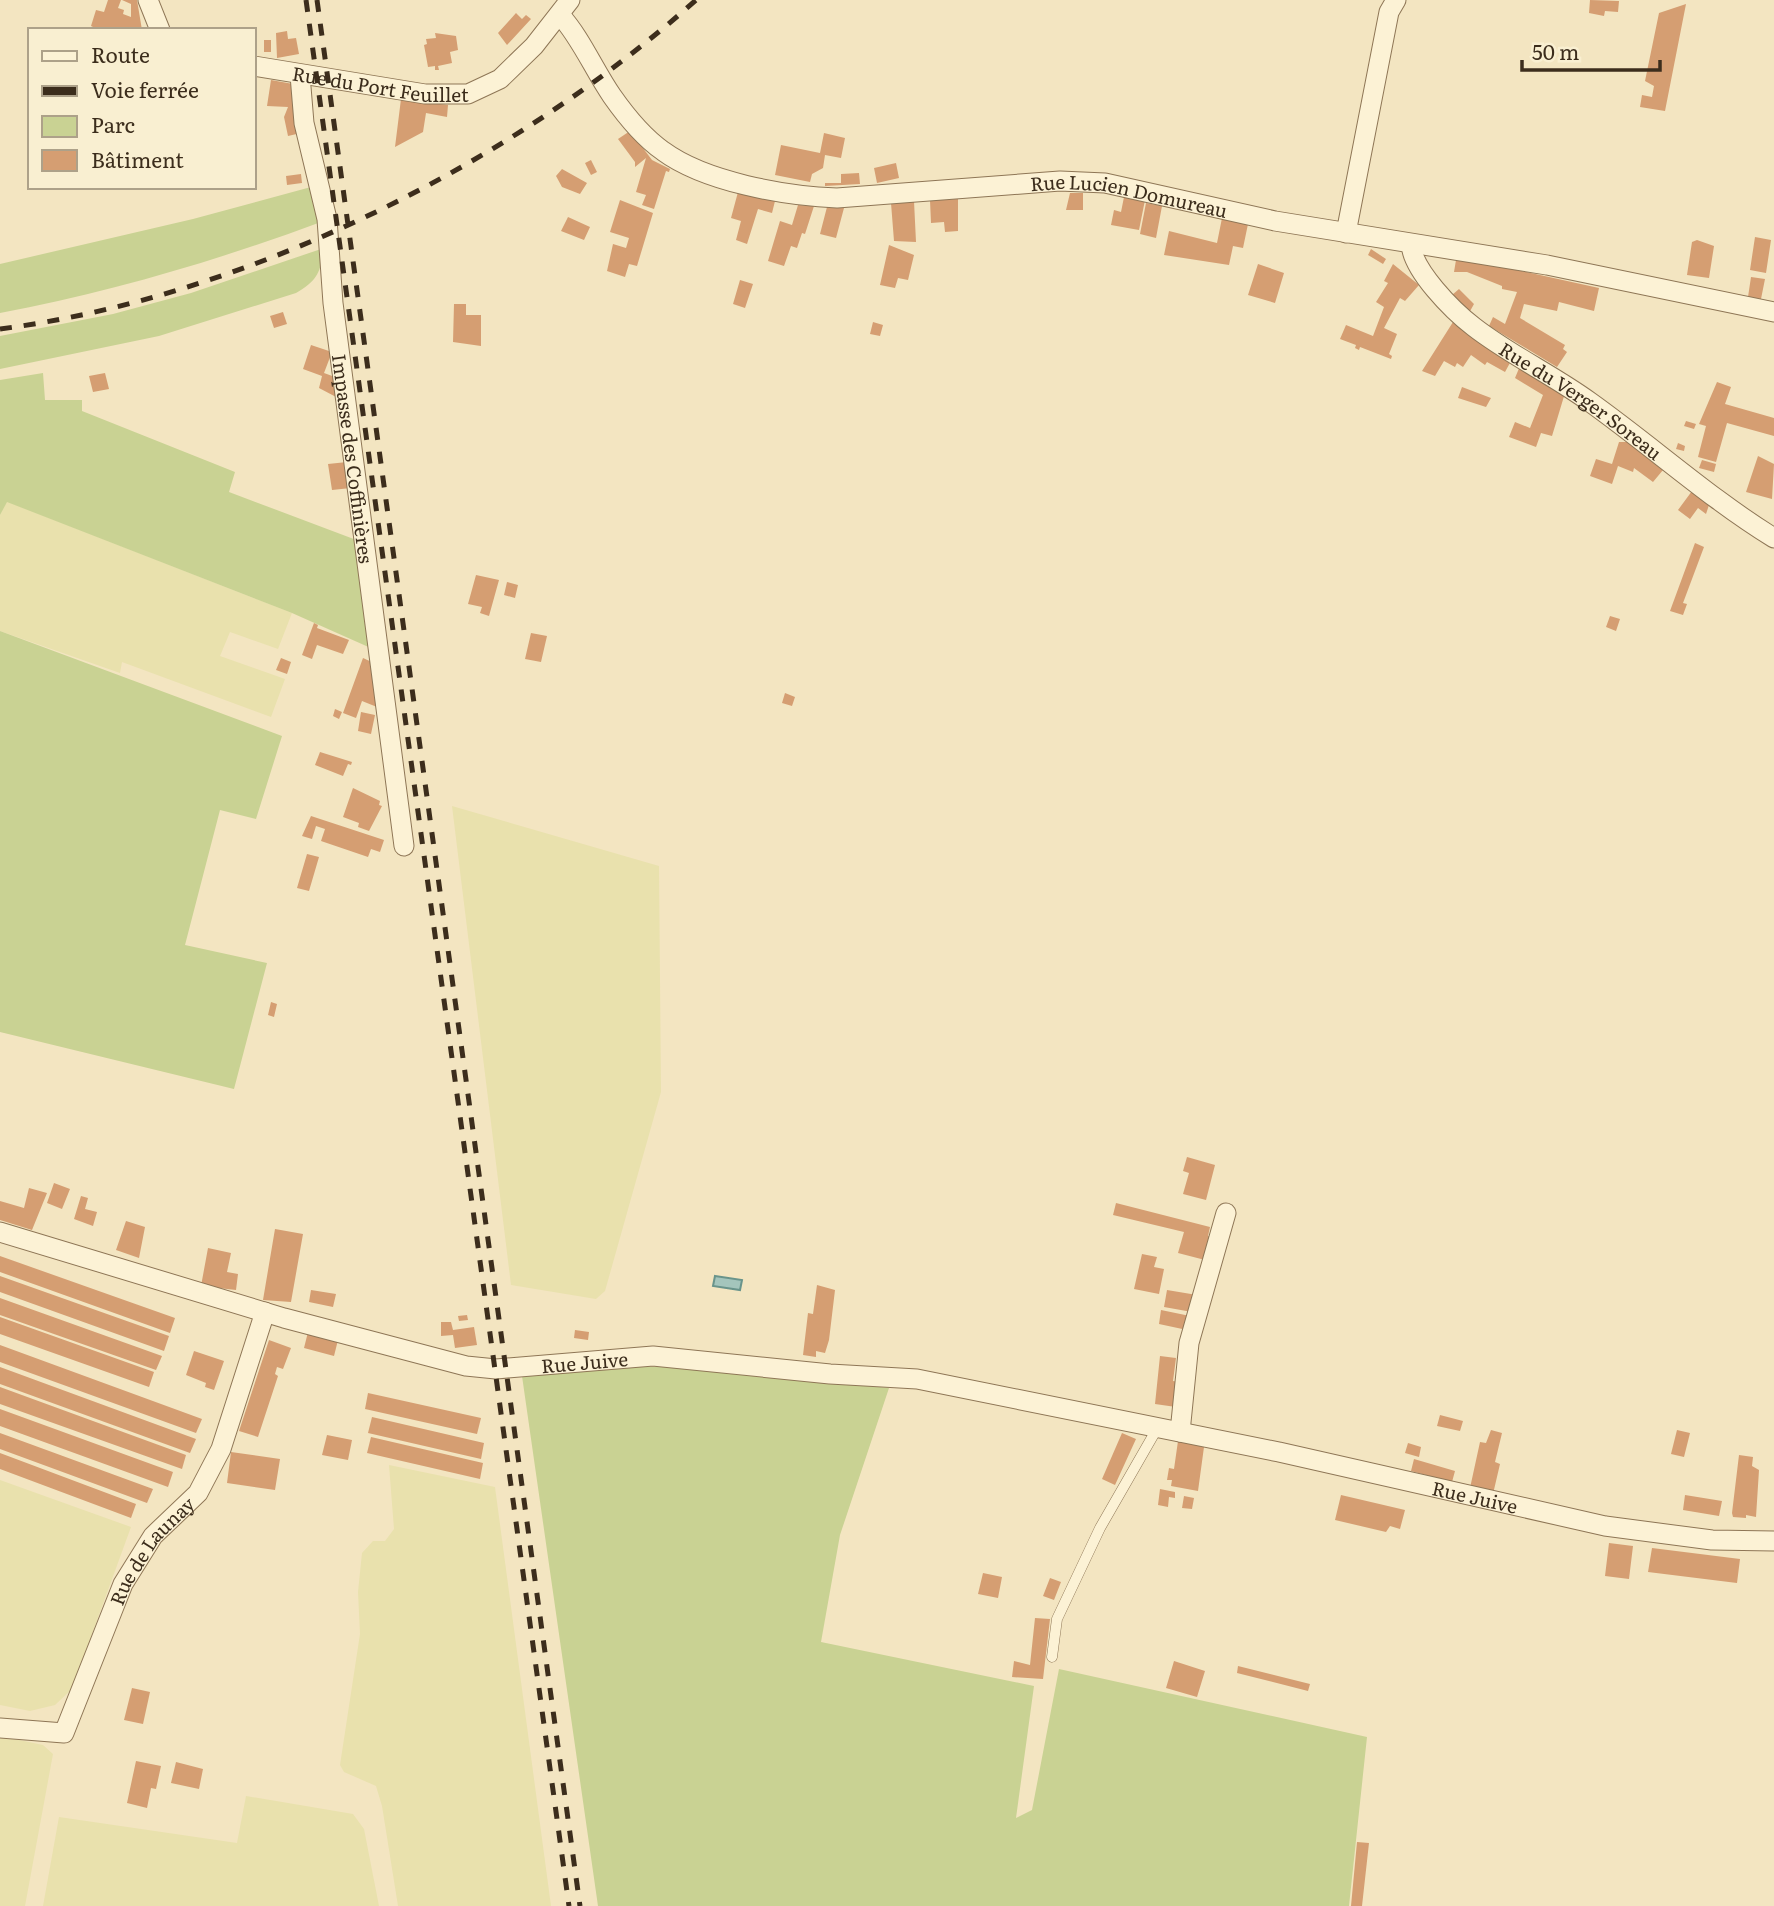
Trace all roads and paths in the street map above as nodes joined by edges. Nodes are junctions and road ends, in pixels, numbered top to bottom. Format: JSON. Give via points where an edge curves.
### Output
{"nodes":[{"id":1,"x":148,"y":0,"type":"edge"},
{"id":2,"x":1396,"y":0,"type":"edge"},
{"id":3,"x":565,"y":8,"type":"edge"},
{"id":4,"x":159,"y":28,"type":"edge"},
{"id":5,"x":256,"y":66,"type":"edge"},
{"id":6,"x":300,"y":75,"type":"junction"},
{"id":7,"x":1346,"y":233,"type":"junction"},
{"id":8,"x":1411,"y":244,"type":"junction"},
{"id":9,"x":1769,"y":311,"type":"edge"},
{"id":10,"x":1774,"y":538,"type":"edge"},
{"id":11,"x":404,"y":846,"type":"dead end"},
{"id":12,"x":1226,"y":1213,"type":"dead end"},
{"id":13,"x":0,"y":1232,"type":"edge"},
{"id":14,"x":265,"y":1312,"type":"junction"},
{"id":15,"x":1158,"y":1427,"type":"junction"},
{"id":16,"x":1180,"y":1432,"type":"junction"},
{"id":17,"x":1774,"y":1541,"type":"edge"},
{"id":18,"x":1052,"y":1657,"type":"dead end"},
{"id":19,"x":0,"y":1728,"type":"edge"}],
"edges":[{"from":1,"to":4,"type":"street"},
{"from":2,"to":7,"type":"street","via":[[1389,12]]},
{"from":3,"to":6,"type":"street","name":"Rue du Port Feuillet","via":[[500,79],[468,94],[425,94]]},
{"from":3,"to":7,"type":"street","name":"Rue Lucien Domureau","via":[[611,95],[652,142],[687,166],[711,174],[809,197],[837,198],[1046,182],[1105,183]]},
{"from":5,"to":6,"type":"street","name":"Rue du Port Feuillet"},
{"from":6,"to":11,"type":"street","name":"Impasse des Coffinières","via":[[304,123],[327,219],[333,303]]},
{"from":7,"to":8,"type":"street","name":"Rue Lucien Domureau"},
{"from":8,"to":9,"type":"street","name":"Rue Lucien Domureau","via":[[1547,265]]},
{"from":8,"to":10,"type":"street","name":"Rue du Verger Soreau","via":[[1411,257],[1428,281],[1472,326],[1591,403],[1722,506]]},
{"from":12,"to":16,"type":"street","via":[[1189,1343]]},
{"from":13,"to":14,"type":"street","name":"Rue Juive"},
{"from":14,"to":15,"type":"street","name":"Rue Juive","via":[[466,1366],[496,1369],[606,1358],[688,1357],[917,1380]]},
{"from":14,"to":19,"type":"street","name":"Rue de Launay","via":[[221,1450],[198,1493],[152,1536],[122,1584],[64,1733]]},
{"from":15,"to":16,"type":"street","name":"Rue Juive"},
{"from":15,"to":18,"type":"lane","via":[[1103,1522],[1057,1619]]},
{"from":16,"to":17,"type":"street","name":"Rue Juive","via":[[1605,1527],[1712,1540]]}]}
